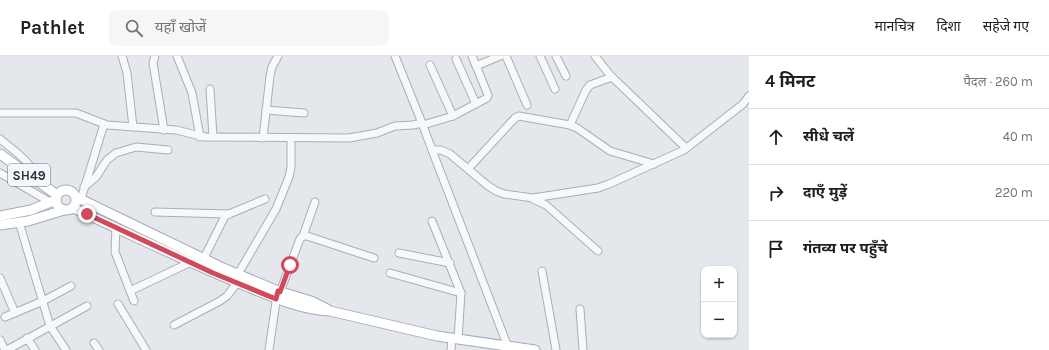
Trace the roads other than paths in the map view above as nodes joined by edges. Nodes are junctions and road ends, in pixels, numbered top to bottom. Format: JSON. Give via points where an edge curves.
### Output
{"nodes":[{"id":1,"x":122,"y":56,"type":"edge"},
{"id":2,"x":155,"y":56,"type":"edge"},
{"id":3,"x":177,"y":56,"type":"edge"},
{"id":4,"x":278,"y":56,"type":"edge"},
{"id":5,"x":395,"y":56,"type":"edge"},
{"id":6,"x":472,"y":56,"type":"edge"},
{"id":7,"x":500,"y":56,"type":"edge"},
{"id":8,"x":506,"y":56,"type":"edge"},
{"id":9,"x":540,"y":56,"type":"edge"},
{"id":10,"x":556,"y":56,"type":"edge"},
{"id":11,"x":595,"y":56,"type":"edge"},
{"id":12,"x":456,"y":59,"type":"dead end"},
{"id":13,"x":430,"y":65,"type":"dead end"},
{"id":14,"x":476,"y":66,"type":"junction"},
{"id":15,"x":566,"y":76,"type":"dead end"},
{"id":16,"x":612,"y":77,"type":"junction"},
{"id":17,"x":210,"y":89,"type":"dead end"},
{"id":18,"x":555,"y":89,"type":"dead end"},
{"id":19,"x":748,"y":100,"type":"edge"},
{"id":20,"x":476,"y":104,"type":"junction"},
{"id":21,"x":527,"y":104,"type":"dead end"},
{"id":22,"x":266,"y":110,"type":"junction"},
{"id":23,"x":0,"y":113,"type":"edge"},
{"id":24,"x":304,"y":113,"type":"dead end"},
{"id":25,"x":453,"y":116,"type":"junction"},
{"id":26,"x":104,"y":124,"type":"junction"},
{"id":27,"x":423,"y":124,"type":"junction"},
{"id":28,"x":570,"y":125,"type":"junction"},
{"id":29,"x":133,"y":127,"type":"junction"},
{"id":30,"x":164,"y":130,"type":"junction"},
{"id":31,"x":200,"y":137,"type":"junction"},
{"id":32,"x":213,"y":137,"type":"junction"},
{"id":33,"x":263,"y":138,"type":"junction"},
{"id":34,"x":291,"y":138,"type":"junction"},
{"id":35,"x":0,"y":139,"type":"edge"},
{"id":36,"x":686,"y":148,"type":"junction"},
{"id":37,"x":168,"y":150,"type":"dead end"},
{"id":38,"x":432,"y":150,"type":"junction"},
{"id":39,"x":0,"y":154,"type":"edge"},
{"id":40,"x":654,"y":164,"type":"junction"},
{"id":41,"x":468,"y":169,"type":"junction"},
{"id":42,"x":0,"y":173,"type":"edge"},
{"id":43,"x":36,"y":180,"type":"junction"},
{"id":44,"x":84,"y":187,"type":"junction"},
{"id":45,"x":78,"y":198,"type":"junction"},
{"id":46,"x":533,"y":198,"type":"junction"},
{"id":47,"x":55,"y":199,"type":"junction"},
{"id":48,"x":266,"y":199,"type":"dead end"},
{"id":49,"x":316,"y":202,"type":"dead end"},
{"id":50,"x":68,"y":209,"type":"junction"},
{"id":51,"x":155,"y":212,"type":"dead end"},
{"id":52,"x":229,"y":214,"type":"junction"},
{"id":53,"x":0,"y":216,"type":"edge"},
{"id":54,"x":432,"y":221,"type":"dead end"},
{"id":55,"x":19,"y":222,"type":"junction"},
{"id":56,"x":0,"y":225,"type":"edge"},
{"id":57,"x":116,"y":227,"type":"junction"},
{"id":58,"x":303,"y":236,"type":"junction"},
{"id":59,"x":598,"y":251,"type":"dead end"},
{"id":60,"x":399,"y":252,"type":"dead end"},
{"id":61,"x":204,"y":258,"type":"junction"},
{"id":62,"x":374,"y":258,"type":"dead end"},
{"id":63,"x":191,"y":262,"type":"junction"},
{"id":64,"x":450,"y":263,"type":"junction"},
{"id":65,"x":542,"y":271,"type":"dead end"},
{"id":66,"x":390,"y":273,"type":"dead end"},
{"id":67,"x":0,"y":278,"type":"edge"},
{"id":68,"x":238,"y":278,"type":"junction"},
{"id":69,"x":71,"y":286,"type":"dead end"},
{"id":70,"x":130,"y":291,"type":"junction"},
{"id":71,"x":461,"y":293,"type":"junction"},
{"id":72,"x":278,"y":294,"type":"junction"},
{"id":73,"x":43,"y":301,"type":"junction"},
{"id":74,"x":134,"y":301,"type":"dead end"},
{"id":75,"x":118,"y":304,"type":"dead end"},
{"id":76,"x":87,"y":306,"type":"dead end"},
{"id":77,"x":580,"y":309,"type":"dead end"},
{"id":78,"x":15,"y":313,"type":"junction"},
{"id":79,"x":5,"y":317,"type":"dead end"},
{"id":80,"x":174,"y":325,"type":"dead end"},
{"id":81,"x":50,"y":326,"type":"junction"},
{"id":82,"x":28,"y":338,"type":"junction"},
{"id":83,"x":455,"y":339,"type":"junction"},
{"id":84,"x":0,"y":340,"type":"edge"},
{"id":85,"x":94,"y":343,"type":"dead end"},
{"id":86,"x":508,"y":347,"type":"junction"},
{"id":87,"x":527,"y":349,"type":"edge"},
{"id":88,"x":6,"y":350,"type":"edge"},
{"id":89,"x":34,"y":350,"type":"edge"},
{"id":90,"x":66,"y":350,"type":"edge"},
{"id":91,"x":98,"y":350,"type":"edge"},
{"id":92,"x":146,"y":350,"type":"edge"},
{"id":93,"x":269,"y":350,"type":"edge"},
{"id":94,"x":451,"y":350,"type":"edge"},
{"id":95,"x":535,"y":350,"type":"edge"},
{"id":96,"x":556,"y":350,"type":"edge"},
{"id":97,"x":583,"y":350,"type":"edge"}],
"edges":[{"from":1,"to":29,"type":"street","via":[[127,73]]},
{"from":2,"to":30,"type":"street","via":[[153,63]]},
{"from":3,"to":31,"type":"street","via":[[192,93]]},
{"from":4,"to":22,"type":"street","via":[[270,76]]},
{"from":5,"to":27,"type":"street"},
{"from":6,"to":14,"type":"street"},
{"from":7,"to":14,"type":"street"},
{"from":8,"to":21,"type":"street"},
{"from":9,"to":18,"type":"street"},
{"from":10,"to":15,"type":"street"},
{"from":11,"to":16,"type":"street"},
{"from":12,"to":20,"type":"street"},
{"from":13,"to":25,"type":"street"},
{"from":14,"to":20,"type":"street","via":[[488,97]]},
{"from":16,"to":28,"type":"street","via":[[590,85]]},
{"from":16,"to":36,"type":"street"},
{"from":17,"to":32,"type":"street"},
{"from":19,"to":36,"type":"street"},
{"from":20,"to":25,"type":"street"},
{"from":22,"to":24,"type":"street"},
{"from":22,"to":33,"type":"street"},
{"from":23,"to":26,"type":"street","via":[[76,113]]},
{"from":25,"to":27,"type":"street"},
{"from":26,"to":29,"type":"street"},
{"from":26,"to":44,"type":"street"},
{"from":27,"to":34,"type":"street","via":[[395,126],[377,133],[349,138]]},
{"from":27,"to":38,"type":"street"},
{"from":28,"to":40,"type":"street","via":[[610,151]]},
{"from":28,"to":41,"type":"street","via":[[517,117]]},
{"from":29,"to":30,"type":"street"},
{"from":30,"to":31,"type":"street","via":[[183,131]]},
{"from":31,"to":32,"type":"street"},
{"from":32,"to":33,"type":"street"},
{"from":33,"to":34,"type":"street"},
{"from":34,"to":68,"type":"street","via":[[289,178],[276,209]]},
{"from":35,"to":43,"type":"street","via":[[27,161]]},
{"from":36,"to":40,"type":"street"},
{"from":37,"to":44,"type":"street","via":[[136,147],[116,154],[107,160],[96,177]]},
{"from":38,"to":41,"type":"street","via":[[446,151]]},
{"from":38,"to":86,"type":"street"},
{"from":39,"to":43,"type":"main road","number":"SH49"},
{"from":40,"to":46,"type":"street","via":[[598,188]]},
{"from":41,"to":46,"type":"street","via":[[496,191]]},
{"from":42,"to":47,"type":"street"},
{"from":43,"to":47,"type":"main road","number":"SH49"},
{"from":44,"to":45,"type":"street"},
{"from":45,"to":47,"type":"main road","via":[[68,190],[62,191]]},
{"from":45,"to":50,"type":"main road","via":[[76,204]]},
{"from":45,"to":61,"type":"main road"},
{"from":46,"to":59,"type":"street","via":[[546,205]]},
{"from":47,"to":50,"type":"main road","via":[[59,207]]},
{"from":47,"to":53,"type":"main road","via":[[31,210]]},
{"from":48,"to":52,"type":"street"},
{"from":49,"to":58,"type":"street"},
{"from":50,"to":55,"type":"main road"},
{"from":50,"to":57,"type":"main road"},
{"from":51,"to":52,"type":"street"},
{"from":52,"to":61,"type":"street","via":[[223,220]]},
{"from":54,"to":64,"type":"street"},
{"from":55,"to":56,"type":"main road"},
{"from":55,"to":73,"type":"street"},
{"from":57,"to":63,"type":"main road"},
{"from":57,"to":70,"type":"street","via":[[115,252]]},
{"from":58,"to":62,"type":"street"},
{"from":58,"to":72,"type":"street"},
{"from":60,"to":64,"type":"street"},
{"from":61,"to":68,"type":"main road"},
{"from":63,"to":68,"type":"main road"},
{"from":63,"to":70,"type":"street"},
{"from":64,"to":71,"type":"street"},
{"from":65,"to":96,"type":"street"},
{"from":66,"to":71,"type":"street"},
{"from":67,"to":78,"type":"street"},
{"from":68,"to":72,"type":"main road"},
{"from":68,"to":80,"type":"street","via":[[227,296]]},
{"from":69,"to":73,"type":"street"},
{"from":70,"to":74,"type":"street"},
{"from":71,"to":83,"type":"street"},
{"from":72,"to":83,"type":"main road","via":[[315,310],[330,311]]},
{"from":72,"to":93,"type":"street"},
{"from":73,"to":78,"type":"street"},
{"from":73,"to":81,"type":"street"},
{"from":75,"to":92,"type":"street"},
{"from":76,"to":81,"type":"street"},
{"from":77,"to":97,"type":"street"},
{"from":78,"to":79,"type":"street"},
{"from":81,"to":82,"type":"street"},
{"from":81,"to":90,"type":"street"},
{"from":82,"to":88,"type":"street"},
{"from":82,"to":89,"type":"street"},
{"from":83,"to":86,"type":"main road"},
{"from":83,"to":94,"type":"street"},
{"from":84,"to":88,"type":"street"},
{"from":85,"to":91,"type":"street"},
{"from":86,"to":87,"type":"main road"},
{"from":87,"to":95,"type":"main road"}]}
